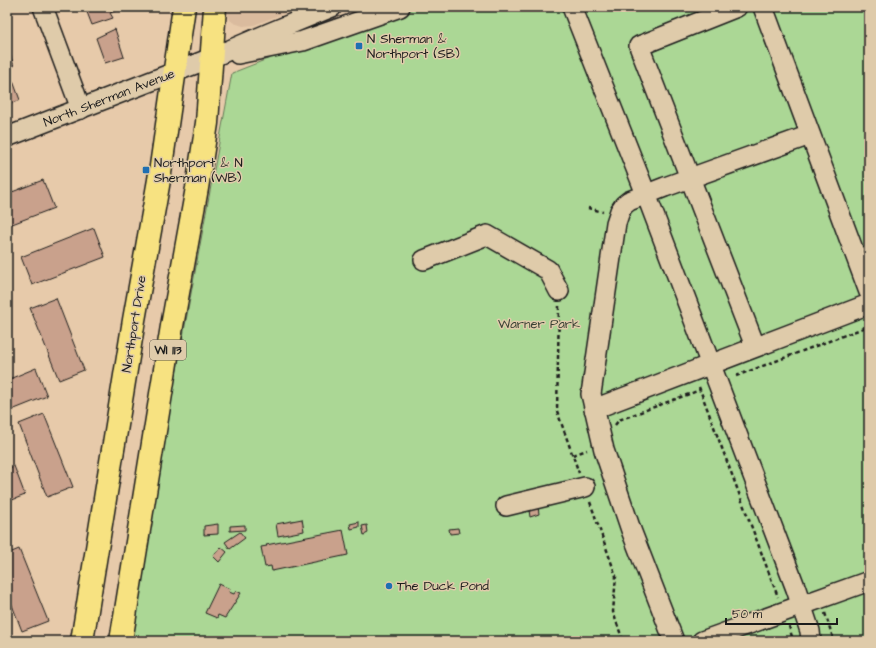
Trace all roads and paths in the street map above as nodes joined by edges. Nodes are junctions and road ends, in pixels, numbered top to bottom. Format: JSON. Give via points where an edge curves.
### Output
{"nodes":[{"id":1,"x":43,"y":7,"type":"edge"},
{"id":2,"x":184,"y":7,"type":"edge"},
{"id":3,"x":215,"y":7,"type":"edge"},
{"id":4,"x":332,"y":7,"type":"edge"},
{"id":5,"x":400,"y":7,"type":"edge"},
{"id":6,"x":572,"y":7,"type":"edge"},
{"id":7,"x":737,"y":7,"type":"edge"},
{"id":8,"x":763,"y":7,"type":"edge"},
{"id":9,"x":211,"y":58,"type":"junction"},
{"id":10,"x":175,"y":73,"type":"junction"},
{"id":11,"x":81,"y":109,"type":"junction"},
{"id":12,"x":810,"y":135,"type":"junction"},
{"id":13,"x":7,"y":137,"type":"edge"},
{"id":14,"x":690,"y":178,"type":"junction"},
{"id":15,"x":646,"y":194,"type":"junction"},
{"id":16,"x":588,"y":208,"type":"dead end"},
{"id":17,"x":618,"y":216,"type":"junction"},
{"id":18,"x":424,"y":260,"type":"dead end"},
{"id":19,"x":559,"y":291,"type":"joint"},
{"id":20,"x":869,"y":292,"type":"edge"},
{"id":21,"x":869,"y":304,"type":"edge"},
{"id":22,"x":869,"y":326,"type":"edge"},
{"id":23,"x":755,"y":346,"type":"junction"},
{"id":24,"x":702,"y":367,"type":"junction"},
{"id":25,"x":736,"y":376,"type":"dead end"},
{"id":26,"x":700,"y":390,"type":"junction"},
{"id":27,"x":594,"y":409,"type":"junction"},
{"id":28,"x":614,"y":426,"type":"dead end"},
{"id":29,"x":588,"y":450,"type":"dead end"},
{"id":30,"x":573,"y":455,"type":"junction"},
{"id":31,"x":584,"y":487,"type":"junction"},
{"id":32,"x":506,"y":506,"type":"dead end"},
{"id":33,"x":869,"y":581,"type":"edge"},
{"id":34,"x":802,"y":605,"type":"junction"},
{"id":35,"x":783,"y":612,"type":"junction"},
{"id":36,"x":825,"y":613,"type":"dead end"},
{"id":37,"x":82,"y":641,"type":"edge"},
{"id":38,"x":121,"y":641,"type":"edge"},
{"id":39,"x":623,"y":641,"type":"edge"},
{"id":40,"x":674,"y":641,"type":"edge"},
{"id":41,"x":702,"y":641,"type":"edge"},
{"id":42,"x":794,"y":641,"type":"edge"},
{"id":43,"x":810,"y":641,"type":"edge"},
{"id":44,"x":834,"y":641,"type":"edge"}],
"edges":[{"from":1,"to":11,"type":"street"},
{"from":2,"to":10,"type":"main road","name":"Northport Drive","number":"WI 113"},
{"from":3,"to":9,"type":"main road","number":"WI 113"},
{"from":4,"to":9,"type":"street","name":"North Sherman Avenue"},
{"from":5,"to":9,"type":"street","name":"North Sherman Avenue","via":[[303,41]]},
{"from":6,"to":15,"type":"street"},
{"from":7,"to":14,"type":"street","via":[[639,46]]},
{"from":8,"to":12,"type":"street"},
{"from":9,"to":10,"type":"street","name":"North Sherman Avenue"},
{"from":9,"to":38,"type":"main road","number":"WI 113","via":[[207,123],[197,188]]},
{"from":10,"to":11,"type":"street","name":"North Sherman Avenue"},
{"from":10,"to":37,"type":"main road","name":"Northport Drive","number":"WI 113"},
{"from":11,"to":13,"type":"street","name":"North Sherman Avenue"},
{"from":12,"to":14,"type":"street"},
{"from":12,"to":20,"type":"street"},
{"from":14,"to":15,"type":"street"},
{"from":14,"to":23,"type":"street"},
{"from":15,"to":17,"type":"street","via":[[624,205]]},
{"from":15,"to":24,"type":"street"},
{"from":16,"to":17,"type":"path"},
{"from":17,"to":27,"type":"street","via":[[593,377],[591,394]]},
{"from":18,"to":19,"type":"street","via":[[487,234],[548,270]]},
{"from":19,"to":30,"type":"path","via":[[557,411]]},
{"from":21,"to":23,"type":"street"},
{"from":22,"to":25,"type":"path"},
{"from":23,"to":24,"type":"street"},
{"from":24,"to":26,"type":"path"},
{"from":24,"to":27,"type":"street"},
{"from":24,"to":34,"type":"street"},
{"from":26,"to":28,"type":"path","via":[[619,420]]},
{"from":26,"to":35,"type":"path"},
{"from":27,"to":40,"type":"street","via":[[604,450],[631,530]]},
{"from":29,"to":30,"type":"path"},
{"from":30,"to":31,"type":"path"},
{"from":31,"to":32,"type":"street"},
{"from":31,"to":39,"type":"path","via":[[616,576],[613,612]]},
{"from":33,"to":34,"type":"street"},
{"from":34,"to":35,"type":"street"},
{"from":34,"to":43,"type":"street","via":[[810,630]]},
{"from":35,"to":41,"type":"street"},
{"from":35,"to":42,"type":"path"},
{"from":36,"to":44,"type":"path"}]}
